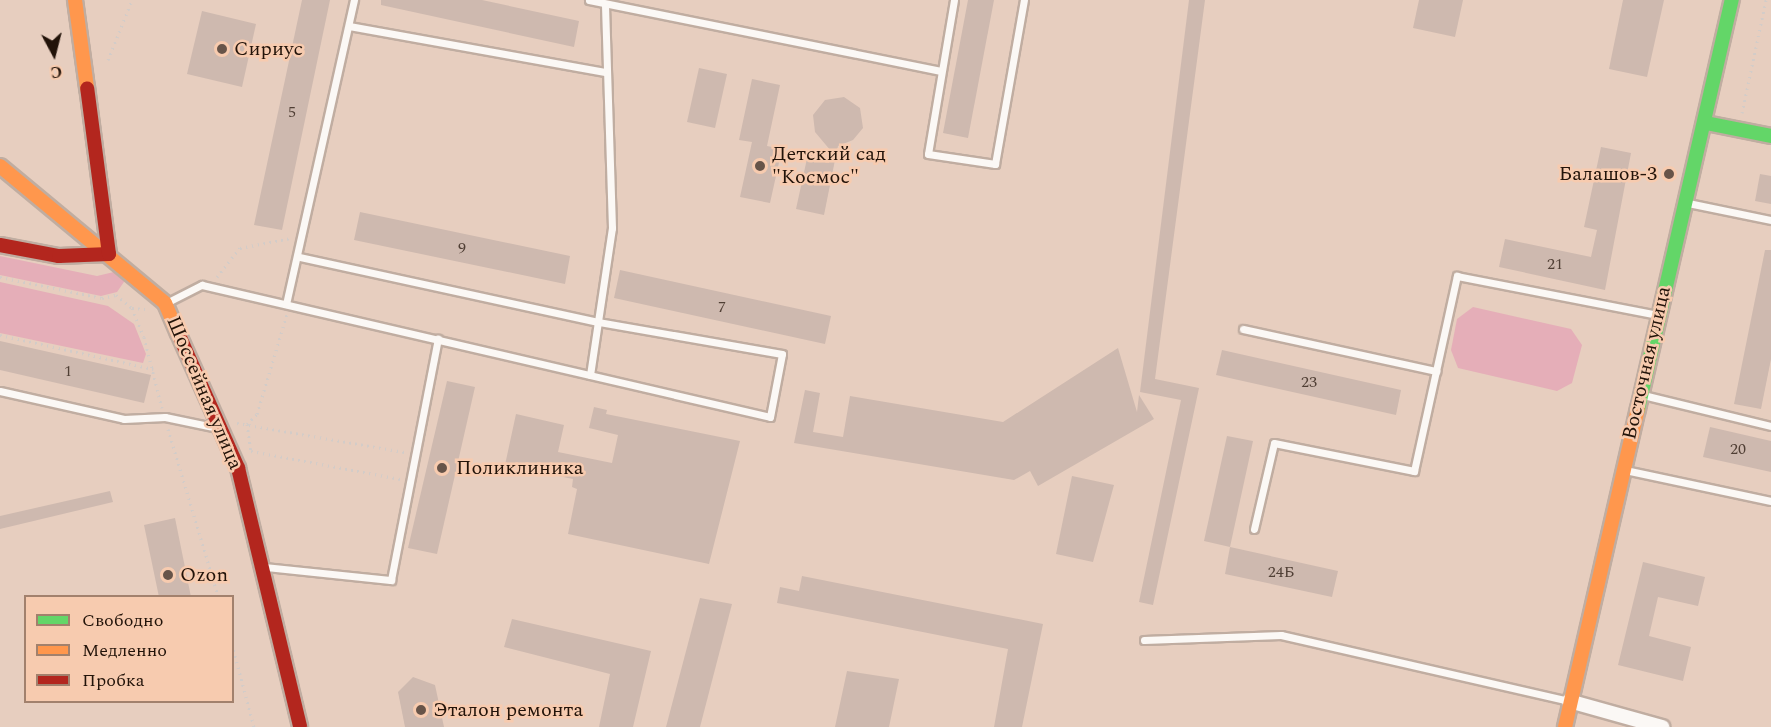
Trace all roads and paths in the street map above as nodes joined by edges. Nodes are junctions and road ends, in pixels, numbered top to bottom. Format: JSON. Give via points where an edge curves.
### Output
{"nodes":[{"id":1,"x":75,"y":0,"type":"edge"},
{"id":2,"x":132,"y":0,"type":"edge"},
{"id":3,"x":354,"y":0,"type":"edge"},
{"id":4,"x":589,"y":0,"type":"edge"},
{"id":5,"x":954,"y":0,"type":"edge"},
{"id":6,"x":1023,"y":0,"type":"edge"},
{"id":7,"x":1732,"y":0,"type":"edge"},
{"id":8,"x":1766,"y":0,"type":"edge"},
{"id":9,"x":604,"y":4,"type":"junction"},
{"id":10,"x":349,"y":26,"type":"junction"},
{"id":11,"x":108,"y":60,"type":"dead end"},
{"id":12,"x":941,"y":71,"type":"junction"},
{"id":13,"x":605,"y":72,"type":"junction"},
{"id":14,"x":1706,"y":123,"type":"junction"},
{"id":15,"x":1739,"y":130,"type":"junction"},
{"id":16,"x":1771,"y":136,"type":"edge"},
{"id":17,"x":0,"y":166,"type":"edge"},
{"id":18,"x":1685,"y":202,"type":"junction"},
{"id":19,"x":1771,"y":220,"type":"edge"},
{"id":20,"x":303,"y":236,"type":"junction"},
{"id":21,"x":0,"y":245,"type":"edge"},
{"id":22,"x":108,"y":255,"type":"junction"},
{"id":23,"x":299,"y":257,"type":"junction"},
{"id":24,"x":0,"y":277,"type":"edge"},
{"id":25,"x":202,"y":285,"type":"junction"},
{"id":26,"x":165,"y":303,"type":"junction"},
{"id":27,"x":287,"y":304,"type":"junction"},
{"id":28,"x":1658,"y":315,"type":"junction"},
{"id":29,"x":598,"y":322,"type":"junction"},
{"id":30,"x":1244,"y":329,"type":"dead end"},
{"id":31,"x":0,"y":335,"type":"edge"},
{"id":32,"x":438,"y":339,"type":"junction"},
{"id":33,"x":153,"y":369,"type":"junction"},
{"id":34,"x":1436,"y":371,"type":"junction"},
{"id":35,"x":590,"y":375,"type":"junction"},
{"id":36,"x":0,"y":391,"type":"edge"},
{"id":37,"x":1640,"y":395,"type":"junction"},
{"id":38,"x":165,"y":417,"type":"junction"},
{"id":39,"x":247,"y":424,"type":"junction"},
{"id":40,"x":1771,"y":426,"type":"edge"},
{"id":41,"x":223,"y":429,"type":"junction"},
{"id":42,"x":416,"y":454,"type":"junction"},
{"id":43,"x":1623,"y":469,"type":"junction"},
{"id":44,"x":410,"y":481,"type":"junction"},
{"id":45,"x":1771,"y":501,"type":"edge"},
{"id":46,"x":1254,"y":529,"type":"dead end"},
{"id":47,"x":264,"y":567,"type":"junction"},
{"id":48,"x":217,"y":595,"type":"edge"},
{"id":49,"x":1144,"y":640,"type":"dead end"},
{"id":50,"x":234,"y":652,"type":"edge"},
{"id":51,"x":1569,"y":701,"type":"junction"},
{"id":52,"x":254,"y":727,"type":"edge"},
{"id":53,"x":300,"y":727,"type":"edge"},
{"id":54,"x":1565,"y":727,"type":"edge"},
{"id":55,"x":1662,"y":727,"type":"edge"}],
"edges":[{"from":1,"to":22,"type":"street"},
{"from":2,"to":11,"type":"path"},
{"from":3,"to":10,"type":"lane"},
{"from":4,"to":9,"type":"lane"},
{"from":5,"to":12,"type":"lane"},
{"from":6,"to":12,"type":"lane","via":[[995,164],[928,154]]},
{"from":7,"to":14,"type":"street","name":"Восточная улица"},
{"from":8,"to":15,"type":"path"},
{"from":9,"to":12,"type":"lane"},
{"from":9,"to":13,"type":"lane"},
{"from":10,"to":13,"type":"lane"},
{"from":10,"to":20,"type":"lane"},
{"from":13,"to":29,"type":"lane","via":[[612,228]]},
{"from":14,"to":15,"type":"street"},
{"from":14,"to":18,"type":"street","name":"Восточная улица"},
{"from":15,"to":16,"type":"street"},
{"from":17,"to":22,"type":"street","name":"Шоссейная улица"},
{"from":18,"to":19,"type":"lane"},
{"from":18,"to":28,"type":"street","name":"Восточная улица"},
{"from":20,"to":23,"type":"lane"},
{"from":20,"to":25,"type":"path","via":[[240,248],[216,279]]},
{"from":21,"to":22,"type":"street","via":[[59,256]]},
{"from":22,"to":26,"type":"street","name":"Шоссейная улица"},
{"from":23,"to":27,"type":"lane"},
{"from":23,"to":29,"type":"lane"},
{"from":24,"to":33,"type":"path","via":[[102,298],[116,295],[132,308]]},
{"from":25,"to":26,"type":"lane"},
{"from":25,"to":27,"type":"lane"},
{"from":26,"to":41,"type":"street","name":"Шоссейная улица"},
{"from":27,"to":32,"type":"lane"},
{"from":27,"to":39,"type":"path","via":[[257,414]]},
{"from":28,"to":34,"type":"lane","via":[[1457,276]]},
{"from":28,"to":37,"type":"street","name":"Восточная улица"},
{"from":29,"to":35,"type":"lane"},
{"from":29,"to":35,"type":"lane","via":[[782,354],[770,417]]},
{"from":30,"to":34,"type":"lane"},
{"from":31,"to":33,"type":"path"},
{"from":32,"to":35,"type":"lane"},
{"from":32,"to":42,"type":"lane"},
{"from":33,"to":38,"type":"path"},
{"from":34,"to":46,"type":"lane","via":[[1414,471],[1274,443]]},
{"from":36,"to":38,"type":"lane","via":[[124,419]]},
{"from":37,"to":40,"type":"lane"},
{"from":37,"to":43,"type":"street","name":"Восточная улица"},
{"from":38,"to":41,"type":"lane"},
{"from":38,"to":48,"type":"path"},
{"from":39,"to":42,"type":"path"},
{"from":39,"to":44,"type":"path","via":[[251,451]]},
{"from":41,"to":47,"type":"street","name":"Шоссейная улица"},
{"from":42,"to":44,"type":"lane"},
{"from":43,"to":45,"type":"lane"},
{"from":43,"to":51,"type":"street","name":"Восточная улица"},
{"from":44,"to":47,"type":"lane","via":[[391,580]]},
{"from":47,"to":53,"type":"street","name":"Шоссейная улица"},
{"from":49,"to":51,"type":"lane","via":[[1281,635]]},
{"from":50,"to":52,"type":"path"},
{"from":51,"to":54,"type":"street","name":"Восточная улица"},
{"from":51,"to":55,"type":"street"}]}
